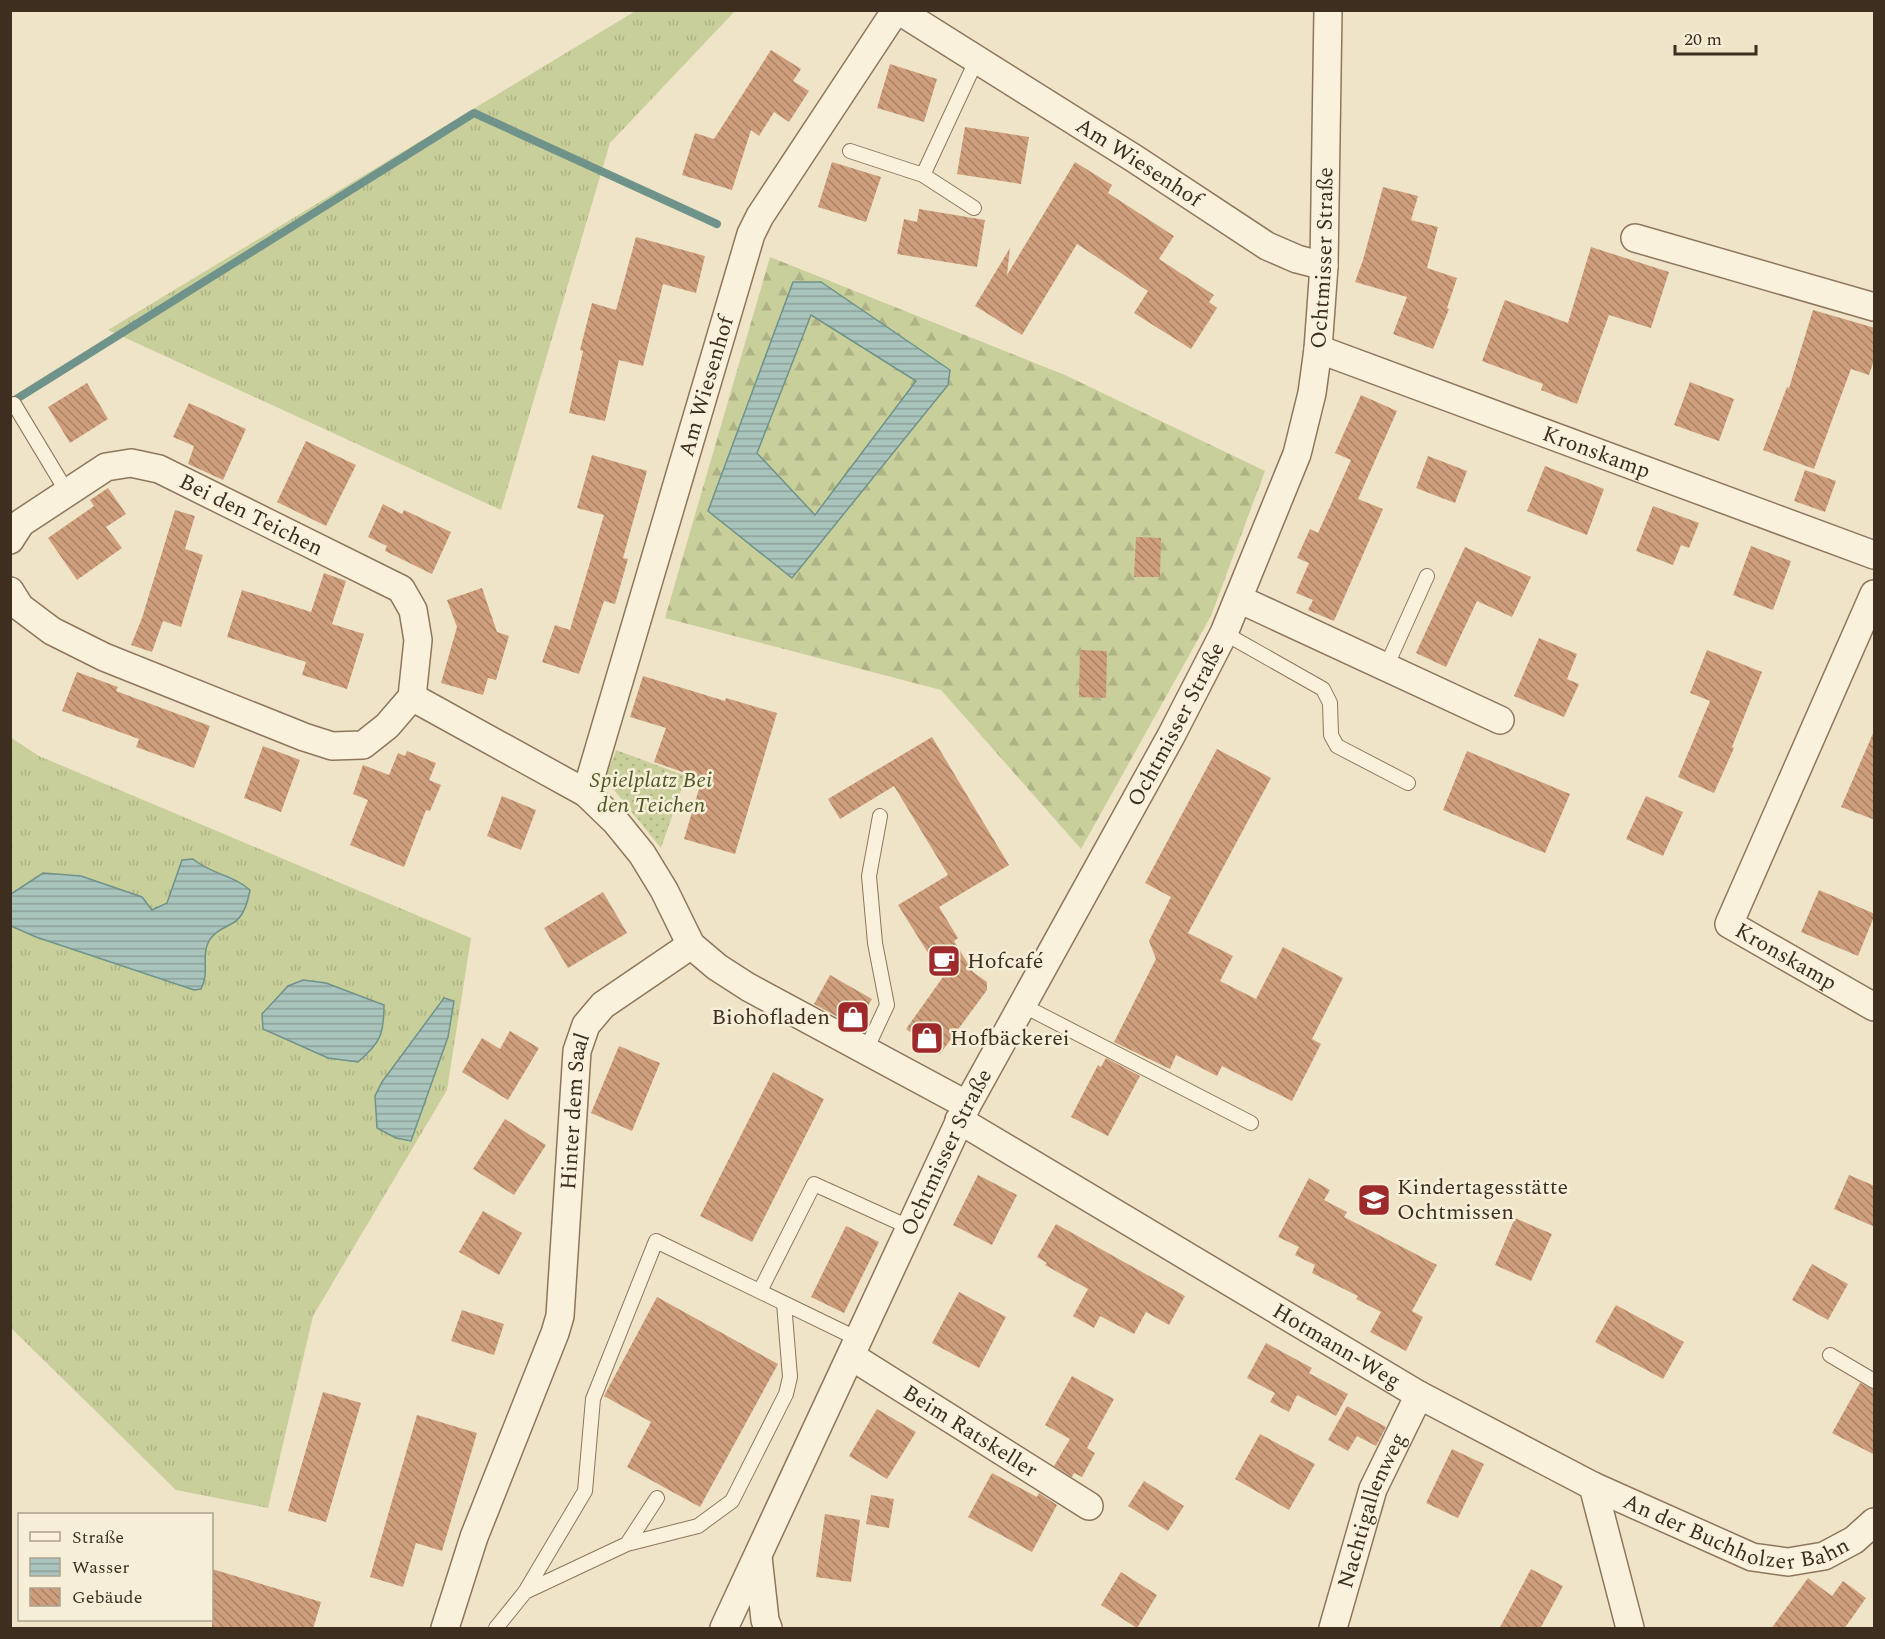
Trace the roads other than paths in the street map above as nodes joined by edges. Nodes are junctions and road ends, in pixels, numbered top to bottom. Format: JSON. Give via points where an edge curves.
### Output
{"nodes":[{"id":1,"x":897,"y":10,"type":"edge"},
{"id":2,"x":1328,"y":10,"type":"edge"},
{"id":3,"x":977,"y":59,"type":"junction"},
{"id":4,"x":850,"y":152,"type":"dead end"},
{"id":5,"x":923,"y":175,"type":"junction"},
{"id":6,"x":974,"y":207,"type":"dead end"},
{"id":7,"x":1635,"y":238,"type":"dead end"},
{"id":8,"x":1324,"y":266,"type":"junction"},
{"id":9,"x":1875,"y":308,"type":"edge"},
{"id":10,"x":1318,"y":349,"type":"junction"},
{"id":11,"x":14,"y":404,"type":"dead end"},
{"id":12,"x":67,"y":492,"type":"junction"},
{"id":13,"x":10,"y":540,"type":"edge"},
{"id":14,"x":1875,"y":555,"type":"edge"},
{"id":15,"x":1427,"y":576,"type":"dead end"},
{"id":16,"x":10,"y":591,"type":"edge"},
{"id":17,"x":1875,"y":594,"type":"edge"},
{"id":18,"x":1239,"y":599,"type":"junction"},
{"id":19,"x":1224,"y":633,"type":"junction"},
{"id":20,"x":1386,"y":667,"type":"junction"},
{"id":21,"x":412,"y":697,"type":"junction"},
{"id":22,"x":1500,"y":720,"type":"dead end"},
{"id":23,"x":1408,"y":783,"type":"dead end"},
{"id":24,"x":586,"y":793,"type":"junction"},
{"id":25,"x":880,"y":816,"type":"dead end"},
{"id":26,"x":691,"y":945,"type":"junction"},
{"id":27,"x":1022,"y":1005,"type":"junction"},
{"id":28,"x":1875,"y":1006,"type":"edge"},
{"id":29,"x":866,"y":1050,"type":"junction"},
{"id":30,"x":963,"y":1112,"type":"junction"},
{"id":31,"x":1251,"y":1123,"type":"dead end"},
{"id":32,"x":910,"y":1227,"type":"junction"},
{"id":33,"x":760,"y":1291,"type":"junction"},
{"id":34,"x":784,"y":1303,"type":"junction"},
{"id":35,"x":855,"y":1347,"type":"junction"},
{"id":36,"x":1830,"y":1355,"type":"dead end"},
{"id":37,"x":1875,"y":1381,"type":"edge"},
{"id":38,"x":1419,"y":1395,"type":"junction"},
{"id":39,"x":1593,"y":1486,"type":"junction"},
{"id":40,"x":657,"y":1498,"type":"dead end"},
{"id":41,"x":1089,"y":1506,"type":"dead end"},
{"id":42,"x":1875,"y":1522,"type":"edge"},
{"id":43,"x":627,"y":1544,"type":"junction"},
{"id":44,"x":758,"y":1556,"type":"junction"},
{"id":45,"x":525,"y":1592,"type":"junction"},
{"id":46,"x":445,"y":1629,"type":"edge"},
{"id":47,"x":496,"y":1629,"type":"edge"},
{"id":48,"x":724,"y":1629,"type":"edge"},
{"id":49,"x":768,"y":1629,"type":"edge"},
{"id":50,"x":1333,"y":1629,"type":"edge"},
{"id":51,"x":1630,"y":1629,"type":"edge"}],
"edges":[{"from":1,"to":3,"type":"street","name":"Am Wiesenhof"},
{"from":1,"to":24,"type":"street","name":"Am Wiesenhof","via":[[751,234]]},
{"from":2,"to":8,"type":"street","name":"Ochtmisser Straße"},
{"from":3,"to":5,"type":"lane"},
{"from":3,"to":8,"type":"street","name":"Am Wiesenhof","via":[[1267,246]]},
{"from":4,"to":5,"type":"lane"},
{"from":5,"to":6,"type":"lane"},
{"from":7,"to":9,"type":"street"},
{"from":8,"to":10,"type":"street","name":"Ochtmisser Straße"},
{"from":10,"to":14,"type":"street","name":"Kronskamp"},
{"from":10,"to":18,"type":"street","name":"Ochtmisser Straße","via":[[1297,454]]},
{"from":11,"to":12,"type":"lane"},
{"from":12,"to":13,"type":"street","name":"Bei den Teichen","via":[[21,523]]},
{"from":12,"to":21,"type":"street","name":"Bei den Teichen","via":[[106,467],[131,463],[159,469],[401,589],[413,610],[418,640]]},
{"from":15,"to":20,"type":"lane"},
{"from":16,"to":21,"type":"street","via":[[20,607],[52,631],[104,657],[332,746],[363,745],[387,726]]},
{"from":17,"to":28,"type":"street","name":"Kronskamp","via":[[1729,924]]},
{"from":18,"to":19,"type":"street","name":"Ochtmisser Straße"},
{"from":18,"to":20,"type":"street"},
{"from":19,"to":23,"type":"lane","via":[[1323,689],[1330,703],[1331,735],[1336,746]]},
{"from":19,"to":27,"type":"street","name":"Ochtmisser Straße"},
{"from":20,"to":22,"type":"street"},
{"from":21,"to":24,"type":"street"},
{"from":24,"to":26,"type":"street","via":[[642,854]]},
{"from":25,"to":29,"type":"lane","via":[[869,876],[874,943],[887,1005]]},
{"from":26,"to":29,"type":"street","via":[[748,987]]},
{"from":26,"to":46,"type":"street","name":"Hinter dem Saal","via":[[603,1005],[586,1025],[577,1051],[560,1316],[474,1537]]},
{"from":27,"to":30,"type":"street","name":"Ochtmisser Straße"},
{"from":27,"to":31,"type":"lane"},
{"from":29,"to":30,"type":"street"},
{"from":30,"to":32,"type":"street","name":"Ochtmisser Straße"},
{"from":30,"to":38,"type":"street","name":"Hotmann-Weg"},
{"from":32,"to":33,"type":"lane","via":[[814,1184]]},
{"from":32,"to":35,"type":"street","name":"Ochtmisser Straße"},
{"from":33,"to":34,"type":"lane"},
{"from":33,"to":45,"type":"lane","via":[[656,1241],[593,1399],[585,1491]]},
{"from":34,"to":35,"type":"lane"},
{"from":34,"to":43,"type":"lane","via":[[790,1377],[786,1394],[732,1501],[698,1526]]},
{"from":35,"to":41,"type":"street","name":"Beim Ratskeller"},
{"from":35,"to":44,"type":"street","name":"Ochtmisser Straße"},
{"from":36,"to":37,"type":"lane"},
{"from":38,"to":39,"type":"street","name":"Hotmann-Weg"},
{"from":38,"to":50,"type":"street","name":"Nachtigallenweg","via":[[1373,1489]]},
{"from":39,"to":42,"type":"street","name":"An der Buchholzer Bahn","via":[[1752,1557],[1788,1562],[1824,1556],[1854,1540]]},
{"from":39,"to":51,"type":"street"},
{"from":40,"to":43,"type":"lane"},
{"from":43,"to":45,"type":"lane"},
{"from":44,"to":48,"type":"street","name":"Ochtmisser Straße"},
{"from":44,"to":49,"type":"street"},
{"from":45,"to":47,"type":"lane"}]}
